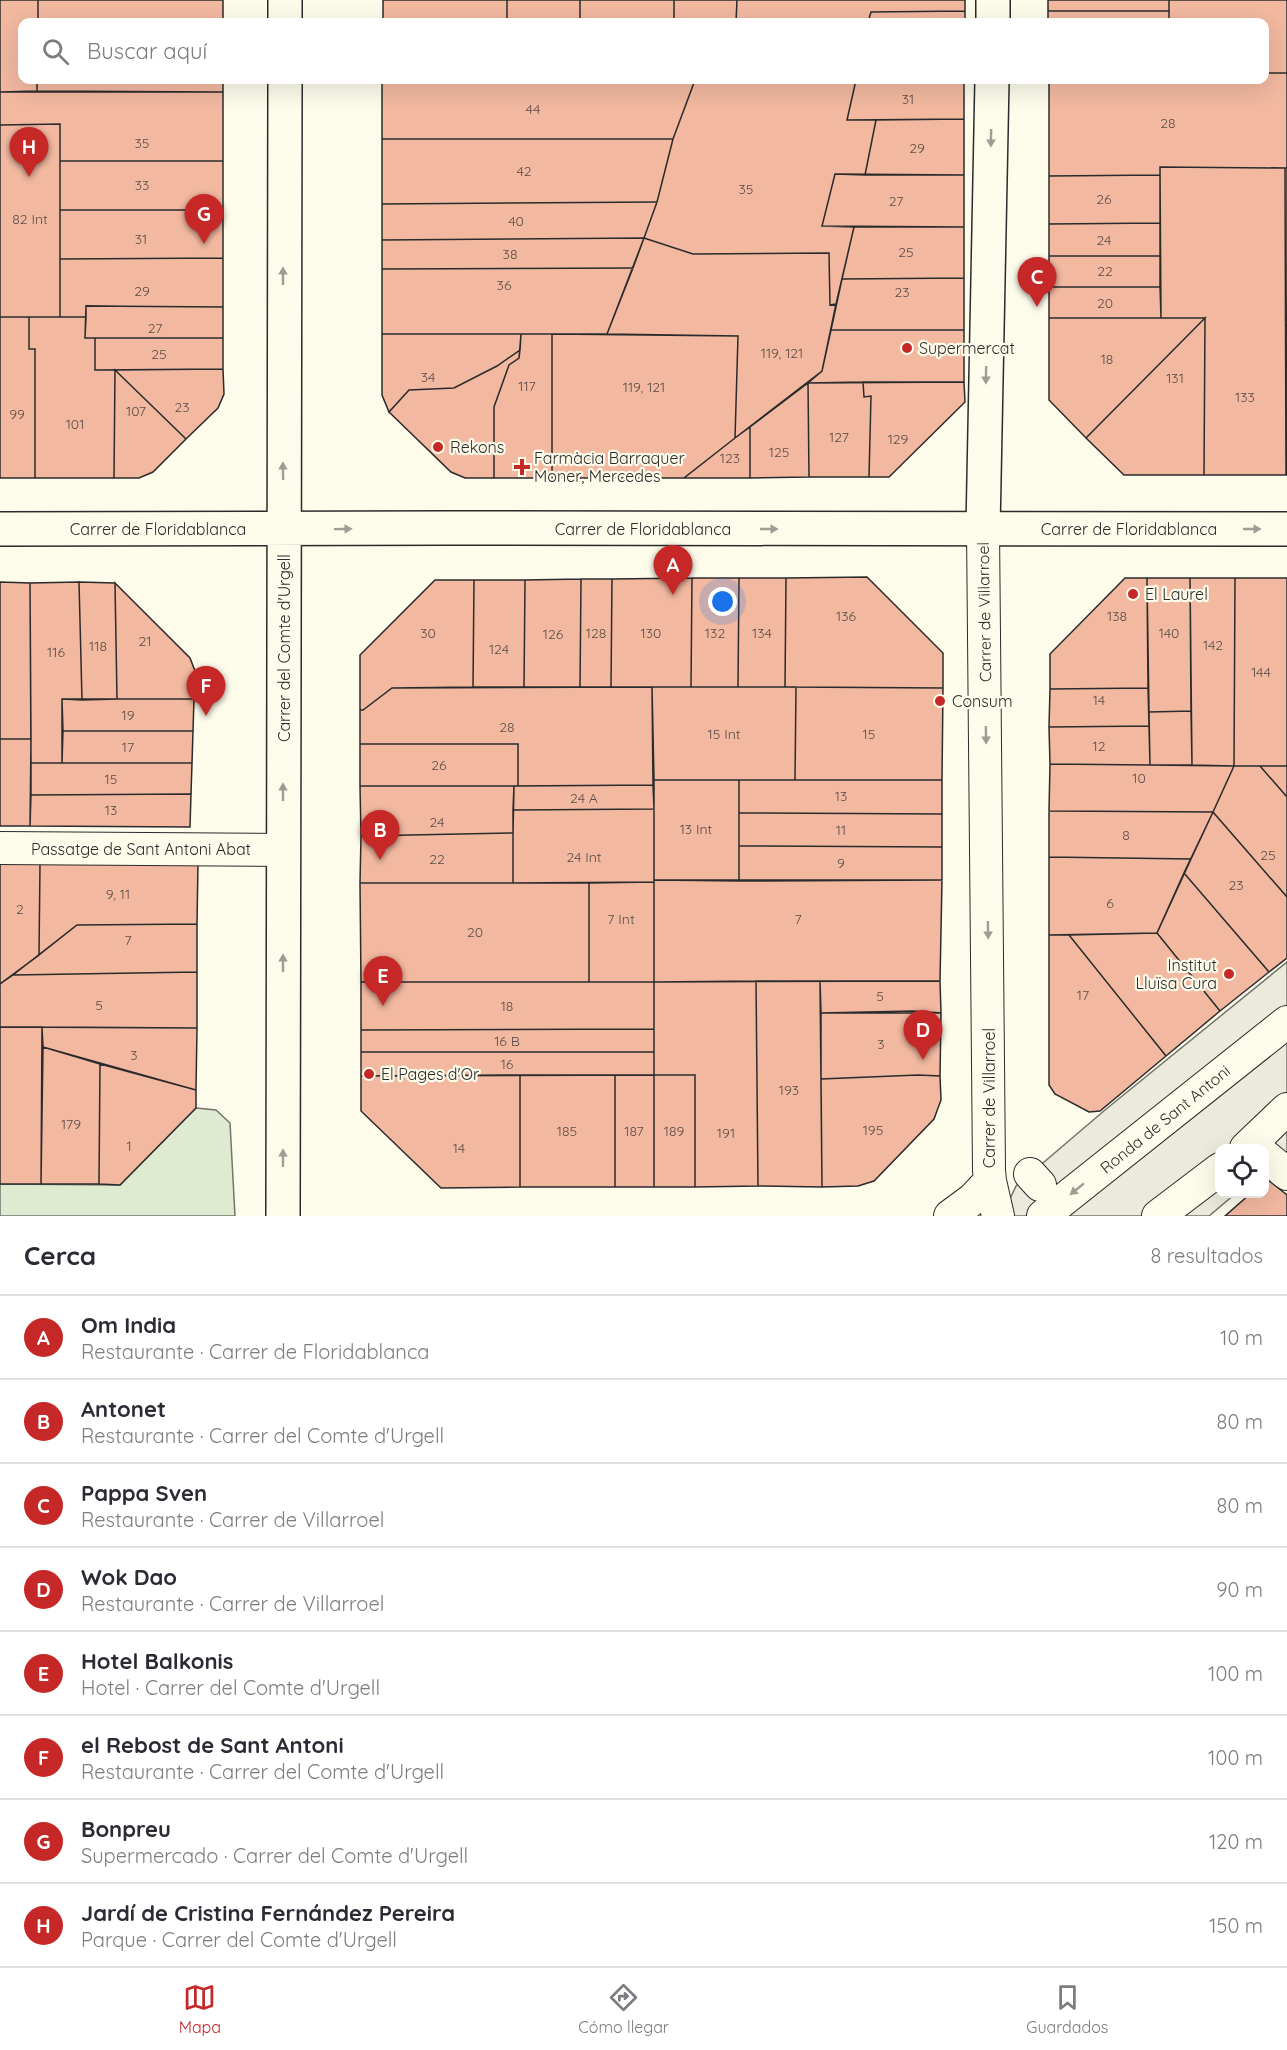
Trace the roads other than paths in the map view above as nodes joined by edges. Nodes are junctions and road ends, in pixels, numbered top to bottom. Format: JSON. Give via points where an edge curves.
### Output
{"nodes":[{"id":1,"x":285,"y":0,"type":"edge"},
{"id":2,"x":993,"y":0,"type":"edge"},
{"id":3,"x":285,"y":18,"type":"edge"},
{"id":4,"x":993,"y":18,"type":"edge"},
{"id":5,"x":285,"y":84,"type":"edge"},
{"id":6,"x":992,"y":84,"type":"edge"},
{"id":7,"x":984,"y":529,"type":"junction"},
{"id":8,"x":1287,"y":529,"type":"edge"},
{"id":9,"x":0,"y":530,"type":"edge"},
{"id":10,"x":284,"y":530,"type":"junction"},
{"id":11,"x":0,"y":848,"type":"edge"},
{"id":12,"x":283,"y":850,"type":"junction"},
{"id":13,"x":1287,"y":1022,"type":"edge"},
{"id":14,"x":1287,"y":1109,"type":"edge"},
{"id":15,"x":1259,"y":1144,"type":"edge"},
{"id":16,"x":1269,"y":1160,"type":"edge"},
{"id":17,"x":1215,"y":1173,"type":"edge"},
{"id":18,"x":1287,"y":1174,"type":"edge"},
{"id":19,"x":1015,"y":1195,"type":"edge"},
{"id":20,"x":283,"y":1216,"type":"edge"},
{"id":21,"x":950,"y":1216,"type":"edge"},
{"id":22,"x":1043,"y":1216,"type":"edge"},
{"id":23,"x":1158,"y":1216,"type":"edge"}],
"edges":[{"from":1,"to":3,"type":"street"},
{"from":2,"to":4,"type":"street"},
{"from":10,"to":5,"type":"street","name":"Carrer del Comte d'Urgell","one_way":true},
{"from":6,"to":7,"type":"street","name":"Carrer de Villarroel","one_way":true},
{"from":7,"to":8,"type":"street","name":"Carrer de Floridablanca","one_way":true},
{"from":10,"to":7,"type":"street","name":"Carrer de Floridablanca","one_way":true},
{"from":7,"to":19,"type":"street","name":"Carrer de Villarroel","one_way":true},
{"from":9,"to":10,"type":"street","name":"Carrer de Floridablanca"},
{"from":12,"to":10,"type":"street","name":"Carrer del Comte d'Urgell","one_way":true},
{"from":11,"to":12,"type":"street","name":"Passatge de Sant Antoni Abat"},
{"from":20,"to":12,"type":"street","name":"Carrer del Comte d'Urgell","one_way":true},
{"from":13,"to":22,"type":"street","name":"Ronda de Sant Antoni","one_way":true},
{"from":14,"to":15,"type":"street"},
{"from":16,"to":18,"type":"street"},
{"from":17,"to":23,"type":"street"},
{"from":19,"to":21,"type":"street","via":[[972,1199]]}]}
